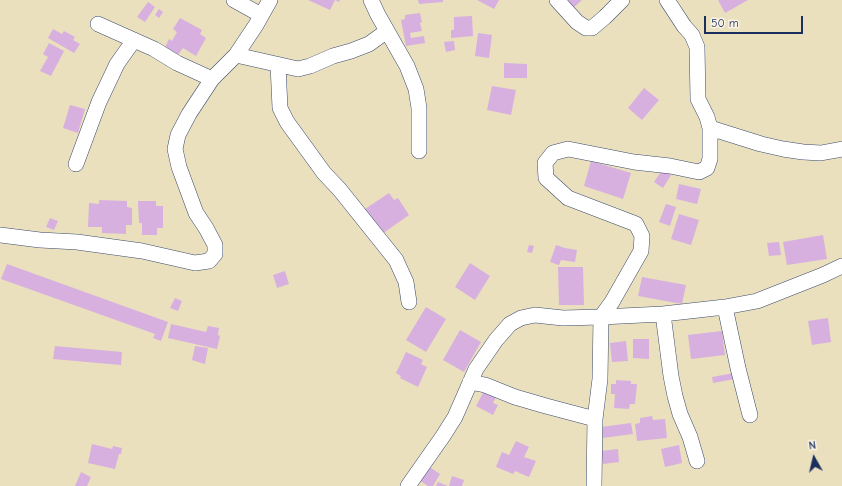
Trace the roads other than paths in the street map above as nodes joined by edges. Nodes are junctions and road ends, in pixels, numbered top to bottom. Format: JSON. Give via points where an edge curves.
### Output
{"nodes":[{"id":1,"x":234,"y":0,"type":"edge"},
{"id":2,"x":270,"y":0,"type":"edge"},
{"id":3,"x":371,"y":0,"type":"edge"},
{"id":4,"x":557,"y":0,"type":"edge"},
{"id":5,"x":622,"y":0,"type":"edge"},
{"id":6,"x":667,"y":0,"type":"edge"},
{"id":7,"x":261,"y":16,"type":"junction"},
{"id":8,"x":98,"y":24,"type":"dead end"},
{"id":9,"x":387,"y":31,"type":"junction"},
{"id":10,"x":134,"y":40,"type":"junction"},
{"id":11,"x":236,"y":55,"type":"junction"},
{"id":12,"x":278,"y":65,"type":"junction"},
{"id":13,"x":212,"y":79,"type":"junction"},
{"id":14,"x":710,"y":128,"type":"junction"},
{"id":15,"x":842,"y":149,"type":"edge"},
{"id":16,"x":419,"y":151,"type":"dead end"},
{"id":17,"x":76,"y":164,"type":"dead end"},
{"id":18,"x":0,"y":235,"type":"edge"},
{"id":19,"x":842,"y":266,"type":"edge"},
{"id":20,"x":409,"y":302,"type":"dead end"},
{"id":21,"x":725,"y":307,"type":"junction"},
{"id":22,"x":663,"y":314,"type":"junction"},
{"id":23,"x":602,"y":318,"type":"junction"},
{"id":24,"x":470,"y":382,"type":"junction"},
{"id":25,"x":750,"y":415,"type":"dead end"},
{"id":26,"x":595,"y":419,"type":"junction"},
{"id":27,"x":697,"y":461,"type":"dead end"},
{"id":28,"x":408,"y":486,"type":"edge"},
{"id":29,"x":594,"y":486,"type":"edge"}],
"edges":[{"from":1,"to":7,"type":"street"},
{"from":2,"to":7,"type":"street"},
{"from":3,"to":9,"type":"street"},
{"from":4,"to":5,"type":"street","via":[[578,22],[586,28],[592,28]]},
{"from":6,"to":14,"type":"street","via":[[692,35],[696,47],[698,99]]},
{"from":7,"to":11,"type":"street"},
{"from":8,"to":10,"type":"street"},
{"from":9,"to":12,"type":"street","via":[[369,44],[310,66],[298,69]]},
{"from":9,"to":16,"type":"street","via":[[407,66],[416,89],[419,108]]},
{"from":10,"to":13,"type":"street"},
{"from":10,"to":17,"type":"street","via":[[114,69]]},
{"from":11,"to":12,"type":"street"},
{"from":11,"to":13,"type":"street"},
{"from":12,"to":20,"type":"street","via":[[280,108],[287,122],[324,173],[396,260],[406,282]]},
{"from":13,"to":18,"type":"street","via":[[189,114],[178,135],[175,149],[196,213],[215,246],[215,254],[209,261],[195,263],[142,251]]},
{"from":14,"to":15,"type":"street","via":[[783,149],[821,153]]},
{"from":14,"to":23,"type":"street","via":[[710,159],[707,168],[699,172],[568,149],[553,153],[545,163],[546,178],[568,198],[636,224],[642,236],[641,252]]},
{"from":19,"to":21,"type":"street","via":[[823,276],[757,300]]},
{"from":21,"to":22,"type":"street"},
{"from":21,"to":25,"type":"street"},
{"from":22,"to":23,"type":"street"},
{"from":22,"to":27,"type":"street","via":[[675,396]]},
{"from":23,"to":24,"type":"street","via":[[535,315],[521,318],[510,324],[496,340],[476,368]]},
{"from":23,"to":26,"type":"street","via":[[600,379]]},
{"from":24,"to":26,"type":"street"},
{"from":24,"to":28,"type":"street","via":[[455,417]]},
{"from":26,"to":29,"type":"street"}]}
